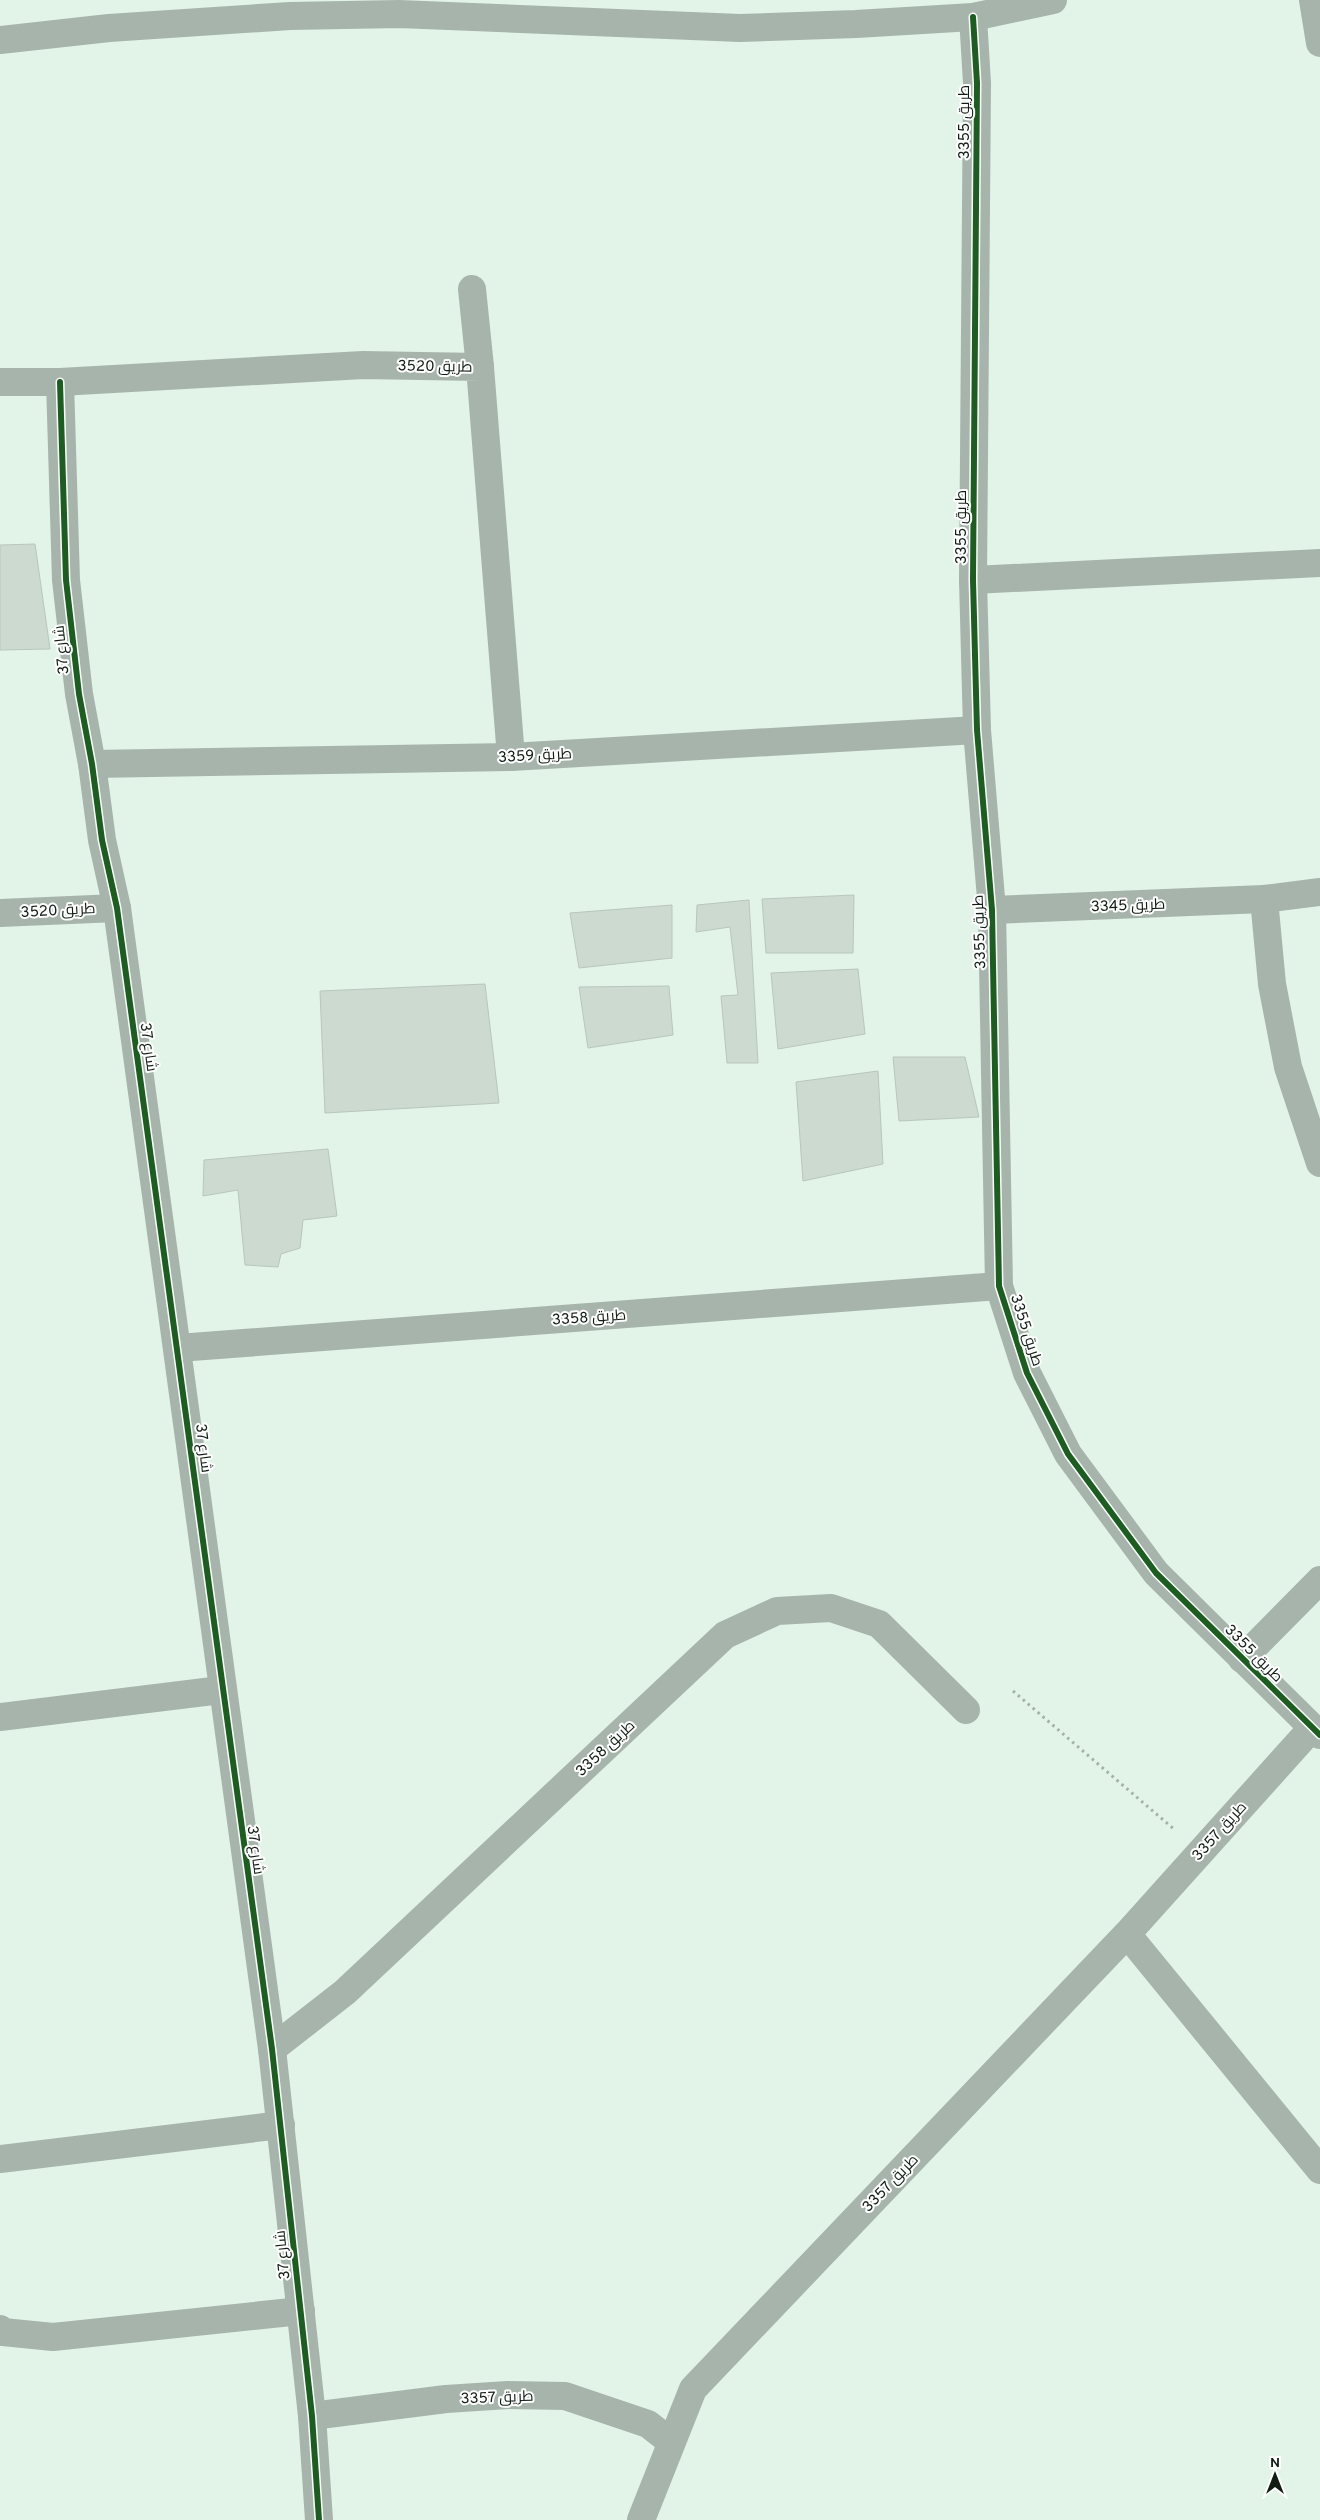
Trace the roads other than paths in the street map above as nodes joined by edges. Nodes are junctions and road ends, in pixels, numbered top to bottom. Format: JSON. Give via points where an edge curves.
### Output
{"nodes":[{"id":1,"x":1053,"y":0,"type":"edge"},
{"id":2,"x":1313,"y":0,"type":"edge"},
{"id":3,"x":617,"y":11,"type":"edge"},
{"id":4,"x":973,"y":18,"type":"junction"},
{"id":5,"x":0,"y":40,"type":"edge"},
{"id":6,"x":1320,"y":43,"type":"edge"},
{"id":7,"x":472,"y":289,"type":"dead end"},
{"id":8,"x":480,"y":367,"type":"junction"},
{"id":9,"x":0,"y":382,"type":"edge"},
{"id":10,"x":60,"y":382,"type":"junction"},
{"id":11,"x":1320,"y":563,"type":"edge"},
{"id":12,"x":973,"y":580,"type":"junction"},
{"id":13,"x":977,"y":730,"type":"junction"},
{"id":14,"x":511,"y":756,"type":"junction"},
{"id":15,"x":92,"y":764,"type":"junction"},
{"id":16,"x":1320,"y":892,"type":"edge"},
{"id":17,"x":1264,"y":899,"type":"junction"},
{"id":18,"x":117,"y":908,"type":"junction"},
{"id":19,"x":992,"y":910,"type":"junction"},
{"id":20,"x":0,"y":913,"type":"edge"},
{"id":21,"x":1320,"y":1163,"type":"edge"},
{"id":22,"x":999,"y":1286,"type":"junction"},
{"id":23,"x":178,"y":1348,"type":"junction"},
{"id":24,"x":1320,"y":1580,"type":"edge"},
{"id":25,"x":1242,"y":1659,"type":"junction"},
{"id":26,"x":221,"y":1690,"type":"junction"},
{"id":27,"x":966,"y":1710,"type":"dead end"},
{"id":28,"x":0,"y":1717,"type":"edge"},
{"id":29,"x":1316,"y":1731,"type":"edge"},
{"id":30,"x":1127,"y":1934,"type":"junction"},
{"id":31,"x":272,"y":2049,"type":"junction"},
{"id":32,"x":281,"y":2125,"type":"junction"},
{"id":33,"x":0,"y":2159,"type":"edge"},
{"id":34,"x":1320,"y":2170,"type":"edge"},
{"id":35,"x":301,"y":2311,"type":"junction"},
{"id":36,"x":0,"y":2329,"type":"edge"},
{"id":37,"x":312,"y":2416,"type":"junction"},
{"id":38,"x":671,"y":2442,"type":"junction"},
{"id":39,"x":320,"y":2520,"type":"edge"},
{"id":40,"x":641,"y":2520,"type":"edge"}],
"edges":[{"from":1,"to":4,"type":"street"},
{"from":2,"to":6,"type":"street"},
{"from":3,"to":4,"type":"street","via":[[740,28]]},
{"from":3,"to":5,"type":"street","via":[[290,16],[109,28]]},
{"from":4,"to":12,"type":"street","name":"طريق 3355","via":[[977,83]]},
{"from":7,"to":8,"type":"street"},
{"from":8,"to":10,"type":"street","name":"طريق 3520","via":[[363,365]]},
{"from":8,"to":14,"type":"street","name":"طريق 3520"},
{"from":9,"to":10,"type":"street","name":"طريق 3520"},
{"from":10,"to":15,"type":"street","name":"شارع 37","via":[[66,580],[79,694]]},
{"from":11,"to":12,"type":"street","name":"طريق 3355"},
{"from":12,"to":13,"type":"street","name":"طريق 3355"},
{"from":13,"to":14,"type":"street","name":"طريق 3359"},
{"from":13,"to":19,"type":"street","name":"طريق 3355"},
{"from":14,"to":15,"type":"street","name":"طريق 3359"},
{"from":15,"to":18,"type":"street","name":"شارع 37","via":[[102,840]]},
{"from":16,"to":17,"type":"street","name":"طريق 3345"},
{"from":17,"to":19,"type":"street","name":"طريق 3345"},
{"from":17,"to":21,"type":"street","via":[[1272,984],[1288,1067]]},
{"from":18,"to":20,"type":"street","name":"طريق 3520"},
{"from":18,"to":23,"type":"street","name":"شارع 37"},
{"from":19,"to":22,"type":"street","name":"طريق 3355"},
{"from":22,"to":23,"type":"street","name":"طريق 3358"},
{"from":22,"to":25,"type":"street","name":"طريق 3355","via":[[1027,1373],[1068,1454],[1156,1573]]},
{"from":23,"to":26,"type":"street","name":"شارع 37"},
{"from":24,"to":25,"type":"street"},
{"from":25,"to":29,"type":"street","name":"طريق 3355"},
{"from":26,"to":28,"type":"street"},
{"from":26,"to":31,"type":"street","name":"شارع 37"},
{"from":27,"to":31,"type":"street","name":"طريق 3358","via":[[879,1624],[831,1608],[777,1611],[725,1634],[345,1992]]},
{"from":29,"to":30,"type":"street","name":"طريق 3357","via":[[1200,1851]]},
{"from":30,"to":34,"type":"street"},
{"from":30,"to":38,"type":"street","name":"طريق 3357","via":[[693,2389]]},
{"from":31,"to":32,"type":"street","name":"شارع 37"},
{"from":32,"to":33,"type":"street"},
{"from":32,"to":35,"type":"street","name":"شارع 37"},
{"from":35,"to":36,"type":"street","via":[[52,2337],[3,2332]]},
{"from":35,"to":37,"type":"street","name":"شارع 37"},
{"from":37,"to":38,"type":"street","name":"طريق 3357","via":[[446,2399],[566,2396],[648,2424]]},
{"from":37,"to":39,"type":"street","name":"شارع 37"},
{"from":38,"to":40,"type":"street","name":"طريق 3357"}]}
